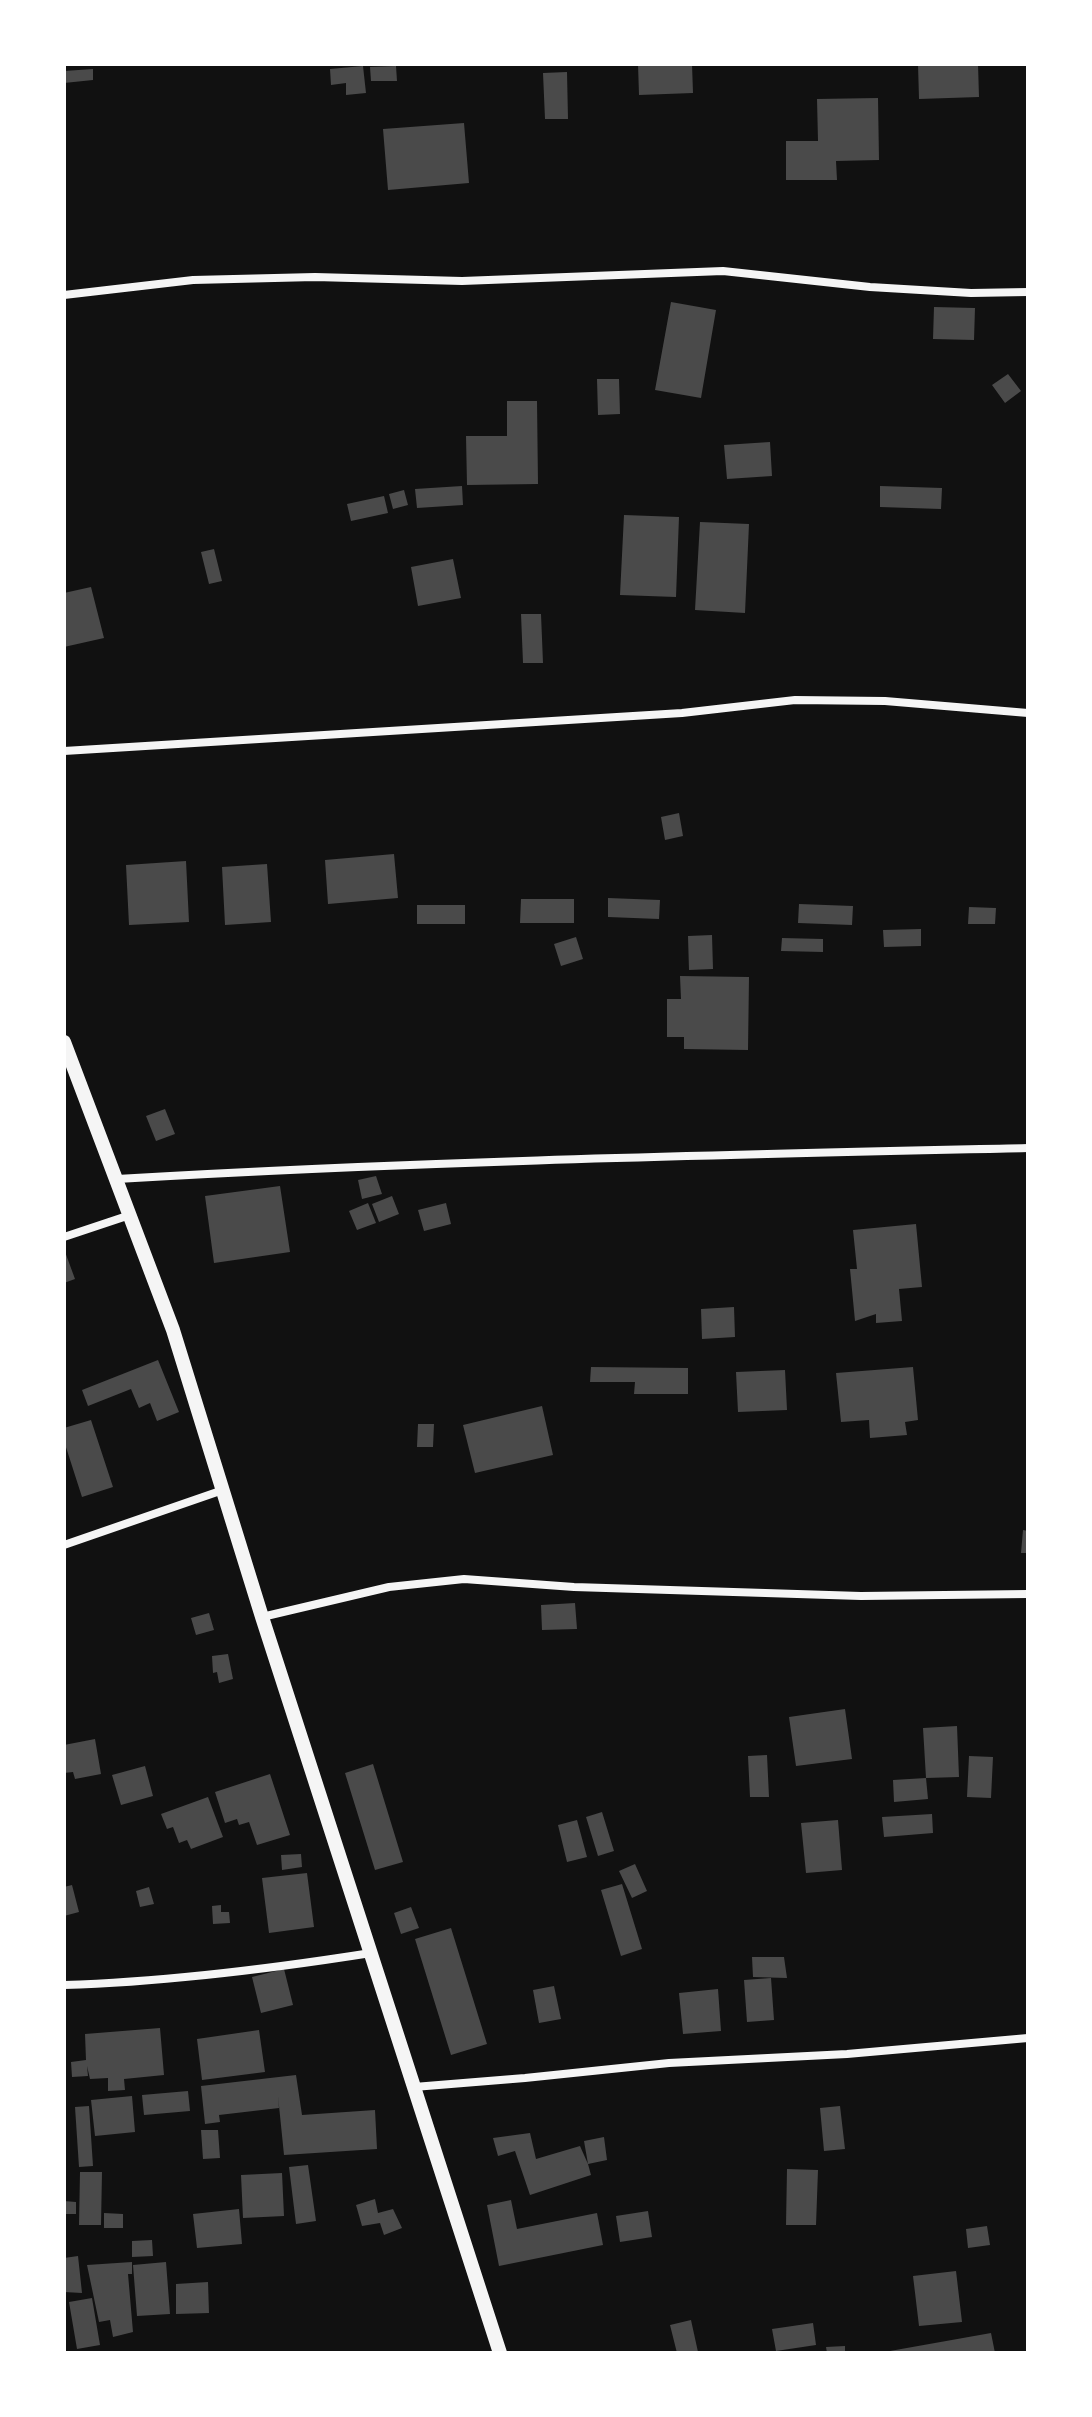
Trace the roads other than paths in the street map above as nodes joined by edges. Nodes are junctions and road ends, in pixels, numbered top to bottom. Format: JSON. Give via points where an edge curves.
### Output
{"nodes":[{"id":1,"x":1028,"y":292,"type":"edge"},
{"id":2,"x":64,"y":295,"type":"edge"},
{"id":3,"x":1028,"y":713,"type":"edge"},
{"id":4,"x":64,"y":751,"type":"edge"},
{"id":5,"x":64,"y":1042,"type":"edge"},
{"id":6,"x":1028,"y":1148,"type":"edge"},
{"id":7,"x":117,"y":1179,"type":"junction"},
{"id":8,"x":130,"y":1215,"type":"junction"},
{"id":9,"x":64,"y":1237,"type":"edge"},
{"id":10,"x":223,"y":1490,"type":"junction"},
{"id":11,"x":64,"y":1545,"type":"edge"},
{"id":12,"x":1028,"y":1594,"type":"edge"},
{"id":13,"x":262,"y":1617,"type":"junction"},
{"id":14,"x":371,"y":1953,"type":"junction"},
{"id":15,"x":64,"y":1985,"type":"edge"},
{"id":16,"x":1028,"y":2038,"type":"edge"},
{"id":17,"x":414,"y":2087,"type":"junction"},
{"id":18,"x":500,"y":2353,"type":"edge"}],
"edges":[{"from":1,"to":2,"type":"street","via":[[870,287],[723,271],[462,281],[193,280]]},
{"from":3,"to":4,"type":"street","via":[[885,701],[795,700],[682,713]]},
{"from":5,"to":7,"type":"street"},
{"from":6,"to":7,"type":"street","via":[[614,1157]]},
{"from":7,"to":8,"type":"street"},
{"from":8,"to":9,"type":"street"},
{"from":8,"to":10,"type":"street"},
{"from":10,"to":11,"type":"street"},
{"from":10,"to":13,"type":"street"},
{"from":12,"to":13,"type":"street","via":[[861,1596],[464,1579],[389,1587]]},
{"from":13,"to":14,"type":"street"},
{"from":14,"to":15,"type":"street","via":[[246,1972]]},
{"from":14,"to":17,"type":"street"},
{"from":16,"to":17,"type":"street"},
{"from":17,"to":18,"type":"street"}]}
